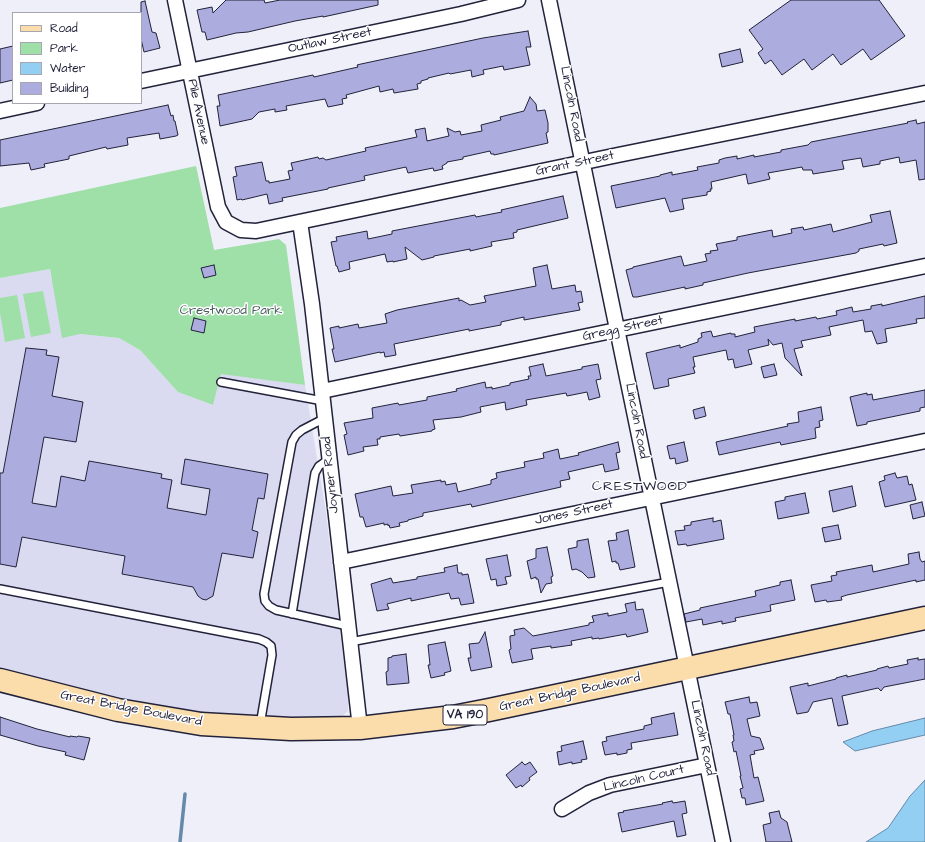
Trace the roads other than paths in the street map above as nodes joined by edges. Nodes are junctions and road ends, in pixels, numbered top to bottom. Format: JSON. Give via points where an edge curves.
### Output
{"nodes":[{"id":1,"x":175,"y":0,"type":"edge"},
{"id":2,"x":518,"y":0,"type":"edge"},
{"id":3,"x":549,"y":0,"type":"edge"},
{"id":4,"x":190,"y":70,"type":"junction"},
{"id":5,"x":142,"y":81,"type":"edge"},
{"id":6,"x":925,"y":93,"type":"edge"},
{"id":7,"x":32,"y":104,"type":"edge"},
{"id":8,"x":0,"y":111,"type":"edge"},
{"id":9,"x":582,"y":163,"type":"junction"},
{"id":10,"x":226,"y":222,"type":"joint"},
{"id":11,"x":300,"y":222,"type":"junction"},
{"id":12,"x":925,"y":266,"type":"edge"},
{"id":13,"x":618,"y":330,"type":"junction"},
{"id":14,"x":221,"y":382,"type":"dead end"},
{"id":15,"x":322,"y":396,"type":"junction"},
{"id":16,"x":325,"y":418,"type":"junction"},
{"id":17,"x":925,"y":441,"type":"edge"},
{"id":18,"x":330,"y":459,"type":"junction"},
{"id":19,"x":652,"y":497,"type":"junction"},
{"id":20,"x":341,"y":562,"type":"junction"},
{"id":21,"x":669,"y":582,"type":"junction"},
{"id":22,"x":0,"y":589,"type":"edge"},
{"id":23,"x":292,"y":614,"type":"junction"},
{"id":24,"x":925,"y":618,"type":"edge"},
{"id":25,"x":348,"y":626,"type":"junction"},
{"id":26,"x":350,"y":642,"type":"junction"},
{"id":27,"x":687,"y":667,"type":"junction"},
{"id":28,"x":0,"y":680,"type":"edge"},
{"id":29,"x":260,"y":728,"type":"junction"},
{"id":30,"x":360,"y":728,"type":"junction"},
{"id":31,"x":707,"y":765,"type":"junction"},
{"id":32,"x":562,"y":809,"type":"dead end"},
{"id":33,"x":723,"y":842,"type":"edge"}],
"edges":[{"from":1,"to":4,"type":"street","name":"Pile Avenue"},
{"from":2,"to":4,"type":"street","name":"Outlaw Street"},
{"from":3,"to":9,"type":"street","name":"Lincoln Road"},
{"from":4,"to":5,"type":"street","name":"Outlaw Street"},
{"from":4,"to":10,"type":"street","name":"Pile Avenue","via":[[218,207]]},
{"from":6,"to":9,"type":"street","name":"Grant Street"},
{"from":7,"to":8,"type":"street"},
{"from":9,"to":11,"type":"street","name":"Grant Street"},
{"from":9,"to":13,"type":"street","name":"Lincoln Road"},
{"from":10,"to":11,"type":"street","name":"Grant Street","via":[[241,230],[256,232]]},
{"from":11,"to":15,"type":"street","name":"Joyner Road"},
{"from":12,"to":13,"type":"street","name":"Gregg Street"},
{"from":13,"to":15,"type":"street","name":"Gregg Street"},
{"from":13,"to":19,"type":"street","name":"Lincoln Road"},
{"from":14,"to":15,"type":"lane"},
{"from":15,"to":16,"type":"street","name":"Joyner Road"},
{"from":16,"to":18,"type":"street","name":"Joyner Road"},
{"from":16,"to":23,"type":"lane","via":[[302,430],[292,442],[264,594],[269,606]]},
{"from":17,"to":19,"type":"street","name":"Jones Street"},
{"from":18,"to":20,"type":"street","name":"Joyner Road"},
{"from":18,"to":23,"type":"lane","via":[[319,466],[315,473]]},
{"from":19,"to":20,"type":"street","name":"Jones Street"},
{"from":19,"to":21,"type":"street","name":"Lincoln Road"},
{"from":20,"to":25,"type":"street","name":"Joyner Road"},
{"from":21,"to":26,"type":"lane"},
{"from":21,"to":27,"type":"street","name":"Lincoln Road"},
{"from":22,"to":29,"type":"lane","via":[[260,638],[271,646],[272,655]]},
{"from":23,"to":25,"type":"lane"},
{"from":24,"to":27,"type":"main road","name":"Great Bridge Boulevard","number":"VA 190"},
{"from":25,"to":26,"type":"street","name":"Joyner Road"},
{"from":26,"to":30,"type":"street","name":"Joyner Road"},
{"from":27,"to":30,"type":"main road","name":"Great Bridge Boulevard","number":"VA 190","via":[[453,717]]},
{"from":27,"to":31,"type":"street","name":"Lincoln Road"},
{"from":28,"to":29,"type":"main road","name":"Great Bridge Boulevard","number":"VA 190","via":[[118,710],[177,721]]},
{"from":29,"to":30,"type":"main road","name":"Great Bridge Boulevard","number":"VA 190"},
{"from":31,"to":32,"type":"street","name":"Lincoln Court","via":[[610,785]]},
{"from":31,"to":33,"type":"street","name":"Lincoln Road"}]}
